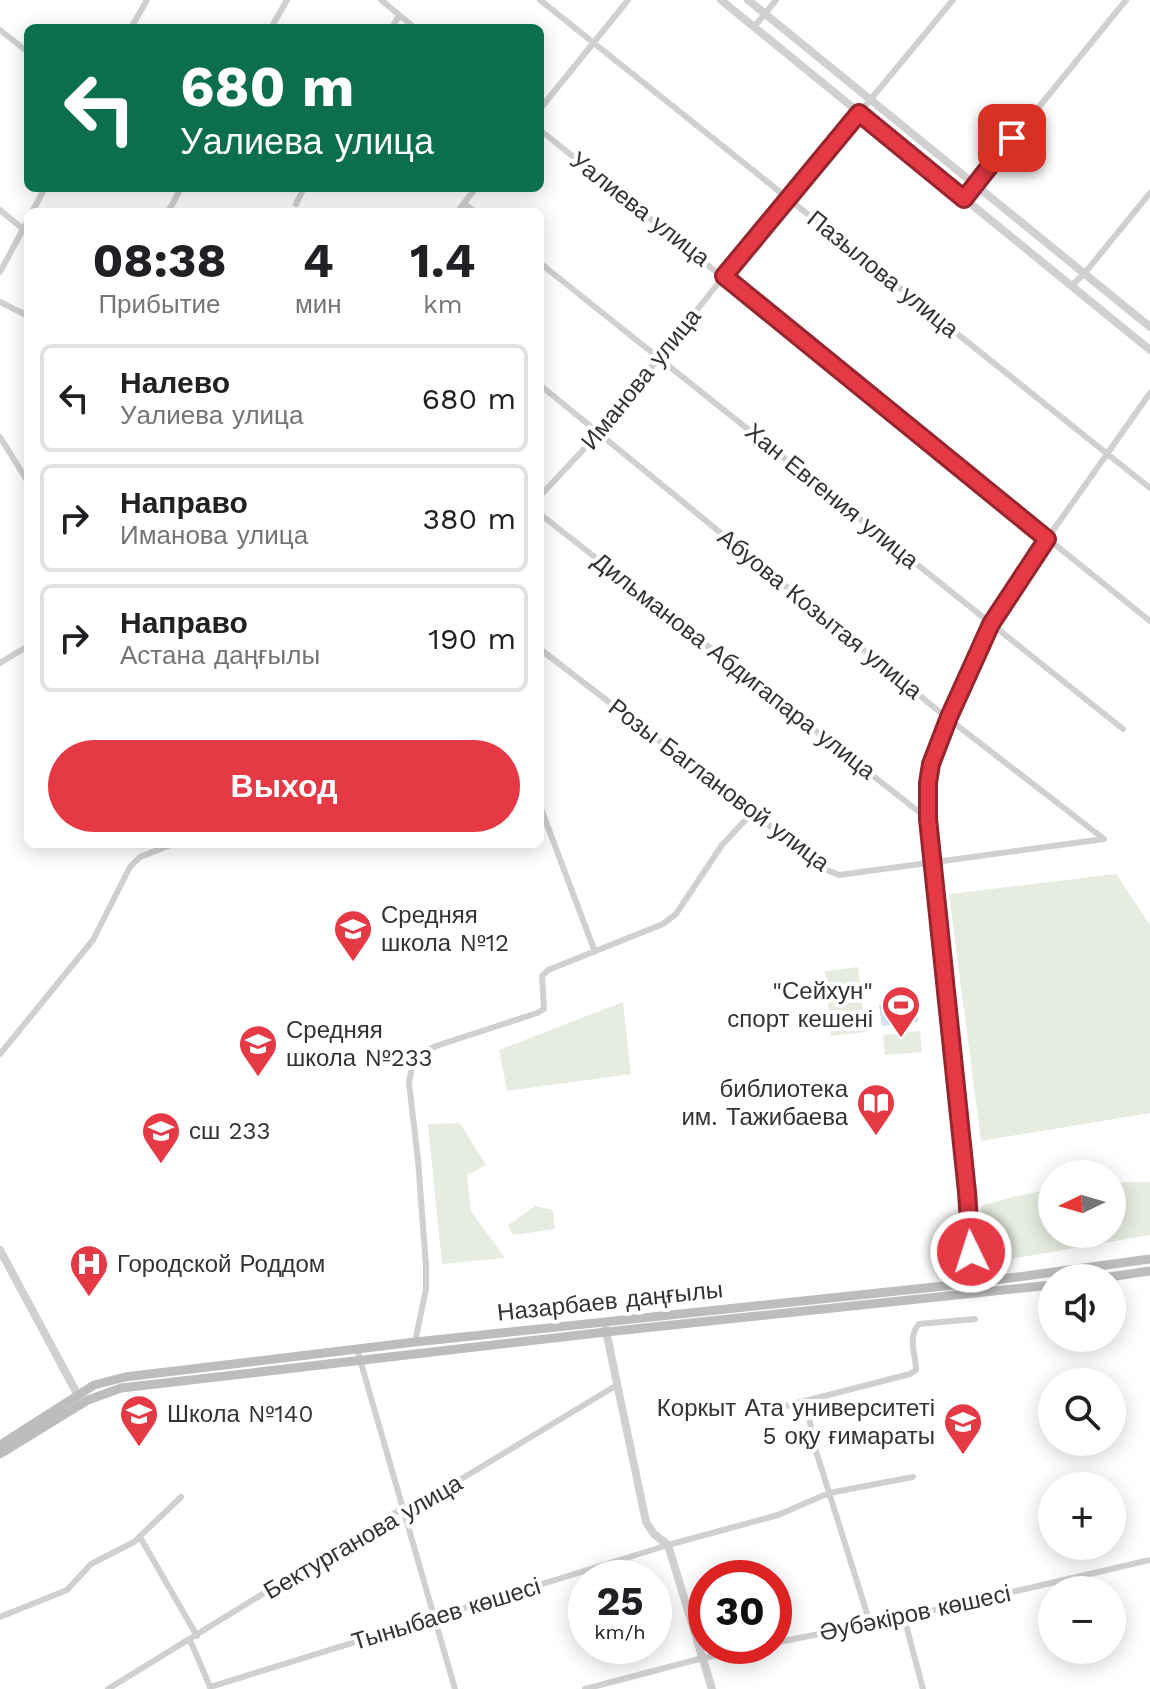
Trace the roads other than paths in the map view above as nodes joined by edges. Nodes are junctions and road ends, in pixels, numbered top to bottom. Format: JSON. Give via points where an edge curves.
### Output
{"nodes":[{"id":1,"x":147,"y":0,"type":"edge"},
{"id":2,"x":287,"y":0,"type":"edge"},
{"id":3,"x":381,"y":0,"type":"edge"},
{"id":4,"x":540,"y":0,"type":"edge"},
{"id":5,"x":628,"y":0,"type":"edge"},
{"id":6,"x":721,"y":0,"type":"edge"},
{"id":7,"x":748,"y":0,"type":"edge"},
{"id":8,"x":776,"y":0,"type":"edge"},
{"id":9,"x":953,"y":0,"type":"edge"},
{"id":10,"x":1126,"y":0,"type":"edge"},
{"id":11,"x":765,"y":14,"type":"junction"},
{"id":12,"x":399,"y":15,"type":"junction"},
{"id":13,"x":133,"y":24,"type":"edge"},
{"id":14,"x":273,"y":24,"type":"edge"},
{"id":15,"x":394,"y":24,"type":"edge"},
{"id":16,"x":410,"y":24,"type":"edge"},
{"id":17,"x":754,"y":27,"type":"junction"},
{"id":18,"x":0,"y":30,"type":"edge"},
{"id":19,"x":593,"y":42,"type":"junction"},
{"id":20,"x":24,"y":49,"type":"edge"},
{"id":21,"x":870,"y":101,"type":"junction"},
{"id":22,"x":544,"y":104,"type":"edge"},
{"id":23,"x":859,"y":113,"type":"junction"},
{"id":24,"x":544,"y":133,"type":"edge"},
{"id":25,"x":974,"y":185,"type":"junction"},
{"id":26,"x":302,"y":192,"type":"edge"},
{"id":27,"x":473,"y":192,"type":"edge"},
{"id":28,"x":1150,"y":193,"type":"edge"},
{"id":29,"x":788,"y":198,"type":"junction"},
{"id":30,"x":964,"y":199,"type":"junction"},
{"id":31,"x":464,"y":203,"type":"junction"},
{"id":32,"x":296,"y":204,"type":"dead end"},
{"id":33,"x":460,"y":208,"type":"edge"},
{"id":34,"x":470,"y":208,"type":"edge"},
{"id":35,"x":0,"y":210,"type":"edge"},
{"id":36,"x":23,"y":229,"type":"joint"},
{"id":37,"x":544,"y":266,"type":"edge"},
{"id":38,"x":0,"y":272,"type":"edge"},
{"id":39,"x":1084,"y":274,"type":"junction"},
{"id":40,"x":724,"y":276,"type":"junction"},
{"id":41,"x":1071,"y":286,"type":"junction"},
{"id":42,"x":0,"y":302,"type":"edge"},
{"id":43,"x":24,"y":314,"type":"edge"},
{"id":44,"x":1150,"y":327,"type":"edge"},
{"id":45,"x":1150,"y":350,"type":"edge"},
{"id":46,"x":659,"y":357,"type":"junction"},
{"id":47,"x":544,"y":388,"type":"edge"},
{"id":48,"x":1150,"y":393,"type":"edge"},
{"id":49,"x":599,"y":433,"type":"junction"},
{"id":50,"x":0,"y":437,"type":"edge"},
{"id":51,"x":1107,"y":453,"type":"junction"},
{"id":52,"x":24,"y":476,"type":"edge"},
{"id":53,"x":1150,"y":488,"type":"edge"},
{"id":54,"x":544,"y":492,"type":"edge"},
{"id":55,"x":544,"y":517,"type":"edge"},
{"id":56,"x":1047,"y":539,"type":"junction"},
{"id":57,"x":1150,"y":621,"type":"edge"},
{"id":58,"x":991,"y":624,"type":"junction"},
{"id":59,"x":24,"y":648,"type":"edge"},
{"id":60,"x":544,"y":652,"type":"edge"},
{"id":61,"x":0,"y":663,"type":"edge"},
{"id":62,"x":949,"y":717,"type":"junction"},
{"id":63,"x":1123,"y":729,"type":"dead end"},
{"id":64,"x":753,"y":812,"type":"junction"},
{"id":65,"x":544,"y":817,"type":"edge"},
{"id":66,"x":928,"y":819,"type":"junction"},
{"id":67,"x":1104,"y":839,"type":"joint"},
{"id":68,"x":163,"y":848,"type":"edge"},
{"id":69,"x":933,"y":860,"type":"junction"},
{"id":70,"x":595,"y":952,"type":"junction"},
{"id":71,"x":0,"y":1054,"type":"edge"},
{"id":72,"x":0,"y":1250,"type":"edge"},
{"id":73,"x":1150,"y":1259,"type":"edge"},
{"id":74,"x":1150,"y":1271,"type":"edge"},
{"id":75,"x":1126,"y":1274,"type":"edge"},
{"id":76,"x":973,"y":1283,"type":"junction"},
{"id":77,"x":1038,"y":1287,"type":"edge"},
{"id":78,"x":975,"y":1295,"type":"junction"},
{"id":79,"x":975,"y":1319,"type":"dead end"},
{"id":80,"x":605,"y":1326,"type":"junction"},
{"id":81,"x":415,"y":1342,"type":"junction"},
{"id":82,"x":357,"y":1349,"type":"junction"},
{"id":83,"x":360,"y":1361,"type":"junction"},
{"id":84,"x":617,"y":1385,"type":"junction"},
{"id":85,"x":80,"y":1400,"type":"junction"},
{"id":86,"x":806,"y":1402,"type":"junction"},
{"id":87,"x":770,"y":1410,"type":"dead end"},
{"id":88,"x":0,"y":1445,"type":"edge"},
{"id":89,"x":0,"y":1454,"type":"edge"},
{"id":90,"x":913,"y":1477,"type":"dead end"},
{"id":91,"x":829,"y":1493,"type":"junction"},
{"id":92,"x":181,"y":1497,"type":"dead end"},
{"id":93,"x":401,"y":1509,"type":"junction"},
{"id":94,"x":140,"y":1537,"type":"junction"},
{"id":95,"x":668,"y":1545,"type":"junction"},
{"id":96,"x":1150,"y":1560,"type":"edge"},
{"id":97,"x":688,"y":1610,"type":"edge"},
{"id":98,"x":0,"y":1617,"type":"edge"},
{"id":99,"x":434,"y":1617,"type":"junction"},
{"id":100,"x":904,"y":1617,"type":"junction"},
{"id":101,"x":870,"y":1623,"type":"junction"},
{"id":102,"x":197,"y":1636,"type":"junction"},
{"id":103,"x":792,"y":1639,"type":"edge"},
{"id":104,"x":190,"y":1640,"type":"junction"},
{"id":105,"x":688,"y":1662,"type":"edge"},
{"id":106,"x":705,"y":1664,"type":"edge"},
{"id":107,"x":210,"y":1688,"type":"edge"},
{"id":108,"x":108,"y":1689,"type":"edge"},
{"id":109,"x":455,"y":1689,"type":"edge"},
{"id":110,"x":585,"y":1689,"type":"edge"},
{"id":111,"x":712,"y":1689,"type":"edge"},
{"id":112,"x":923,"y":1689,"type":"edge"}],
"edges":[{"from":1,"to":13,"type":"street"},
{"from":2,"to":14,"type":"street"},
{"from":3,"to":12,"type":"street"},
{"from":4,"to":19,"type":"street","name":"Пазылова улица"},
{"from":5,"to":19,"type":"street"},
{"from":6,"to":17,"type":"street"},
{"from":7,"to":11,"type":"street"},
{"from":8,"to":11,"type":"street"},
{"from":9,"to":21,"type":"street","name":"Иманова улица"},
{"from":10,"to":25,"type":"street"},
{"from":11,"to":17,"type":"street"},
{"from":11,"to":21,"type":"street"},
{"from":12,"to":15,"type":"street"},
{"from":12,"to":16,"type":"street"},
{"from":17,"to":23,"type":"street"},
{"from":18,"to":20,"type":"street"},
{"from":19,"to":22,"type":"street"},
{"from":19,"to":29,"type":"street","name":"Пазылова улица"},
{"from":21,"to":23,"type":"street","name":"Иманова улица"},
{"from":21,"to":25,"type":"street"},
{"from":23,"to":29,"type":"street","name":"Иманова улица"},
{"from":23,"to":30,"type":"street"},
{"from":24,"to":40,"type":"street","name":"Уалиева улица"},
{"from":25,"to":30,"type":"street"},
{"from":25,"to":39,"type":"street"},
{"from":26,"to":32,"type":"street"},
{"from":27,"to":31,"type":"street"},
{"from":28,"to":39,"type":"street"},
{"from":29,"to":40,"type":"street","name":"Иманова улица"},
{"from":29,"to":51,"type":"street","name":"Пазылова улица"},
{"from":30,"to":41,"type":"street"},
{"from":31,"to":33,"type":"street"},
{"from":31,"to":34,"type":"street"},
{"from":35,"to":36,"type":"street"},
{"from":36,"to":38,"type":"street"},
{"from":37,"to":46,"type":"street","name":"Хан Евгения улица"},
{"from":39,"to":41,"type":"street"},
{"from":39,"to":44,"type":"street"},
{"from":40,"to":46,"type":"street","name":"Иманова улица"},
{"from":40,"to":56,"type":"street","name":"Уалиева улица"},
{"from":41,"to":45,"type":"street"},
{"from":42,"to":43,"type":"street"},
{"from":46,"to":49,"type":"street","name":"Иманова улица"},
{"from":46,"to":58,"type":"street","name":"Хан Евгения улица"},
{"from":47,"to":49,"type":"street","name":"Абуова Козытая улица"},
{"from":48,"to":51,"type":"street"},
{"from":49,"to":54,"type":"street","name":"Иманова улица"},
{"from":49,"to":62,"type":"street","name":"Абуова Козытая улица"},
{"from":50,"to":52,"type":"street"},
{"from":51,"to":53,"type":"street","name":"Пазылова улица"},
{"from":51,"to":56,"type":"street"},
{"from":55,"to":66,"type":"street","name":"Дильманова Абдигапара улица"},
{"from":56,"to":57,"type":"street","name":"Уалиева улица"},
{"from":56,"to":58,"type":"street"},
{"from":58,"to":62,"type":"street"},
{"from":58,"to":63,"type":"street","name":"Хан Евгения улица"},
{"from":59,"to":61,"type":"street"},
{"from":60,"to":64,"type":"street","name":"Розы Баглановой улица"},
{"from":62,"to":66,"type":"street","via":[[931,764]]},
{"from":62,"to":67,"type":"street","name":"Абуова Козытая улица"},
{"from":64,"to":69,"type":"street","name":"Розы Баглановой улица","via":[[839,875]]},
{"from":64,"to":70,"type":"street","via":[[722,845],[676,914]]},
{"from":65,"to":70,"type":"street"},
{"from":66,"to":69,"type":"street"},
{"from":67,"to":69,"type":"street","name":"Розы Баглановой улица"},
{"from":68,"to":71,"type":"street","via":[[130,867],[93,940]]},
{"from":69,"to":76,"type":"street"},
{"from":70,"to":81,"type":"street","via":[[542,976],[544,1009],[436,1046],[412,1066],[409,1083],[426,1266]]},
{"from":72,"to":85,"type":"street"},
{"from":73,"to":76,"type":"main road","name":"Назарбаев даңғылы"},
{"from":74,"to":75,"type":"main road"},
{"from":76,"to":78,"type":"street"},
{"from":76,"to":80,"type":"main road","name":"Назарбаев даңғылы"},
{"from":77,"to":78,"type":"main road","name":"Назарбаев даңғылы"},
{"from":78,"to":80,"type":"main road","name":"Назарбаев даңғылы"},
{"from":79,"to":86,"type":"street","via":[[919,1324],[912,1337],[916,1370],[910,1374]]},
{"from":80,"to":81,"type":"main road","name":"Назарбаев даңғылы"},
{"from":80,"to":83,"type":"main road","name":"Назарбаев даңғылы"},
{"from":80,"to":84,"type":"street"},
{"from":81,"to":82,"type":"main road","name":"Назарбаев даңғылы"},
{"from":82,"to":83,"type":"street"},
{"from":82,"to":85,"type":"main road","name":"Назарбаев даңғылы","via":[[125,1377],[98,1383]]},
{"from":83,"to":85,"type":"main road","name":"Назарбаев даңғылы","via":[[121,1388]]},
{"from":83,"to":93,"type":"street"},
{"from":84,"to":93,"type":"street","name":"Бектурганова улица","via":[[443,1490]]},
{"from":84,"to":95,"type":"street","via":[[646,1522]]},
{"from":85,"to":88,"type":"main road"},
{"from":85,"to":89,"type":"main road","name":"Назарбаев даңғылы"},
{"from":86,"to":87,"type":"street"},
{"from":86,"to":91,"type":"street"},
{"from":90,"to":91,"type":"street","name":"Тыныбаев көшесі"},
{"from":91,"to":95,"type":"street","name":"Тыныбаев көшесі","via":[[778,1515]]},
{"from":91,"to":101,"type":"street"},
{"from":92,"to":94,"type":"street"},
{"from":93,"to":99,"type":"street"},
{"from":93,"to":102,"type":"street","name":"Бектурганова улица"},
{"from":94,"to":98,"type":"street","via":[[91,1564],[67,1590]]},
{"from":94,"to":102,"type":"street"},
{"from":95,"to":97,"type":"street"},
{"from":95,"to":99,"type":"street","name":"Тыныбаев көшесі"},
{"from":96,"to":100,"type":"street","name":"Әубәкіров көшесі"},
{"from":99,"to":107,"type":"street","name":"Тыныбаев көшесі"},
{"from":99,"to":109,"type":"street"},
{"from":100,"to":101,"type":"street","name":"Әубәкіров көшесі"},
{"from":100,"to":112,"type":"street"},
{"from":101,"to":103,"type":"street","name":"Әубәкіров көшесі"},
{"from":102,"to":104,"type":"street","name":"Бектурганова улица"},
{"from":104,"to":107,"type":"street"},
{"from":104,"to":108,"type":"street","name":"Бектурганова улица"},
{"from":105,"to":110,"type":"street"},
{"from":106,"to":111,"type":"street"}]}
